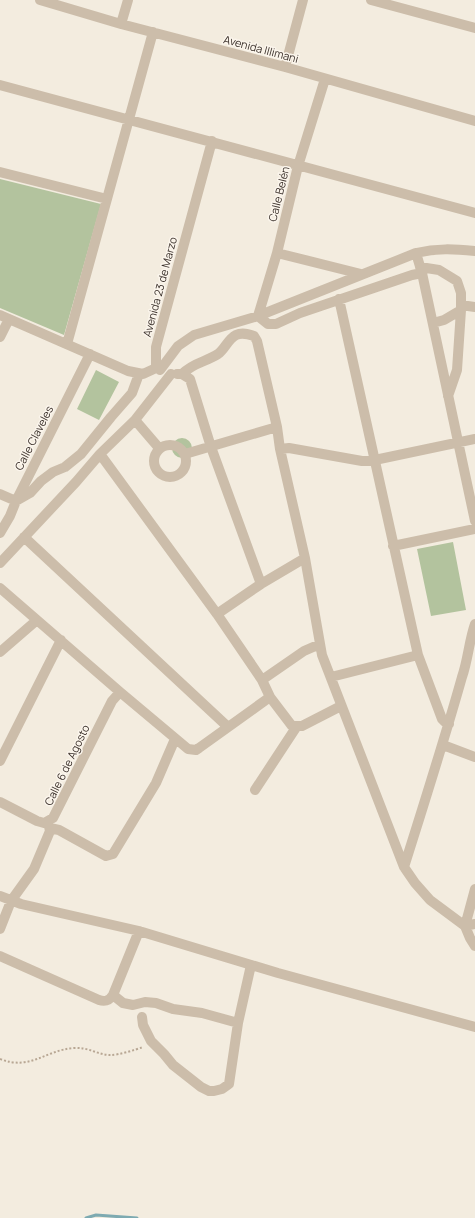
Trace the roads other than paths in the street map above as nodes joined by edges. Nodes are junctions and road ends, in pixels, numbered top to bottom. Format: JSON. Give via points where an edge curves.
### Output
{"nodes":[{"id":1,"x":40,"y":0,"type":"edge"},
{"id":2,"x":128,"y":0,"type":"edge"},
{"id":3,"x":303,"y":0,"type":"edge"},
{"id":4,"x":371,"y":0,"type":"edge"},
{"id":5,"x":121,"y":24,"type":"junction"},
{"id":6,"x":475,"y":28,"type":"edge"},
{"id":7,"x":153,"y":32,"type":"junction"},
{"id":8,"x":285,"y":68,"type":"junction"},
{"id":9,"x":325,"y":79,"type":"junction"},
{"id":10,"x":0,"y":85,"type":"edge"},
{"id":11,"x":129,"y":119,"type":"junction"},
{"id":12,"x":475,"y":121,"type":"edge"},
{"id":13,"x":212,"y":141,"type":"junction"},
{"id":14,"x":298,"y":166,"type":"junction"},
{"id":15,"x":0,"y":172,"type":"edge"},
{"id":16,"x":107,"y":199,"type":"junction"},
{"id":17,"x":475,"y":213,"type":"edge"},
{"id":18,"x":475,"y":251,"type":"edge"},
{"id":19,"x":277,"y":253,"type":"junction"},
{"id":20,"x":416,"y":253,"type":"junction"},
{"id":21,"x":421,"y":270,"type":"junction"},
{"id":22,"x":361,"y":274,"type":"junction"},
{"id":23,"x":339,"y":299,"type":"junction"},
{"id":24,"x":461,"y":307,"type":"junction"},
{"id":25,"x":475,"y":307,"type":"edge"},
{"id":26,"x":258,"y":316,"type":"junction"},
{"id":27,"x":5,"y":317,"type":"edge"},
{"id":28,"x":433,"y":323,"type":"junction"},
{"id":29,"x":0,"y":336,"type":"edge"},
{"id":30,"x":67,"y":344,"type":"junction"},
{"id":31,"x":90,"y":354,"type":"junction"},
{"id":32,"x":158,"y":369,"type":"junction"},
{"id":33,"x":139,"y":374,"type":"junction"},
{"id":34,"x":171,"y":374,"type":"junction"},
{"id":35,"x":182,"y":374,"type":"junction"},
{"id":36,"x":448,"y":396,"type":"junction"},
{"id":37,"x":135,"y":420,"type":"junction"},
{"id":38,"x":277,"y":427,"type":"junction"},
{"id":39,"x":475,"y":439,"type":"edge"},
{"id":40,"x":458,"y":442,"type":"junction"},
{"id":41,"x":211,"y":447,"type":"junction"},
{"id":42,"x":159,"y":448,"type":"junction"},
{"id":43,"x":280,"y":449,"type":"junction"},
{"id":44,"x":100,"y":454,"type":"junction"},
{"id":45,"x":185,"y":454,"type":"junction"},
{"id":46,"x":375,"y":460,"type":"junction"},
{"id":47,"x":65,"y":467,"type":"junction"},
{"id":48,"x":76,"y":482,"type":"junction"},
{"id":49,"x":0,"y":494,"type":"edge"},
{"id":50,"x":16,"y":501,"type":"junction"},
{"id":51,"x":475,"y":521,"type":"edge"},
{"id":52,"x":475,"y":529,"type":"edge"},
{"id":53,"x":0,"y":533,"type":"edge"},
{"id":54,"x":24,"y":537,"type":"junction"},
{"id":55,"x":393,"y":546,"type":"junction"},
{"id":56,"x":305,"y":558,"type":"junction"},
{"id":57,"x":0,"y":563,"type":"edge"},
{"id":58,"x":260,"y":584,"type":"junction"},
{"id":59,"x":0,"y":588,"type":"edge"},
{"id":60,"x":217,"y":614,"type":"junction"},
{"id":61,"x":37,"y":620,"type":"junction"},
{"id":62,"x":475,"y":624,"type":"edge"},
{"id":63,"x":60,"y":640,"type":"junction"},
{"id":64,"x":320,"y":644,"type":"junction"},
{"id":65,"x":0,"y":652,"type":"edge"},
{"id":66,"x":418,"y":655,"type":"junction"},
{"id":67,"x":472,"y":659,"type":"edge"},
{"id":68,"x":331,"y":678,"type":"junction"},
{"id":69,"x":262,"y":680,"type":"junction"},
{"id":70,"x":120,"y":692,"type":"junction"},
{"id":71,"x":270,"y":697,"type":"junction"},
{"id":72,"x":341,"y":706,"type":"junction"},
{"id":73,"x":449,"y":724,"type":"junction"},
{"id":74,"x":297,"y":726,"type":"junction"},
{"id":75,"x":228,"y":727,"type":"junction"},
{"id":76,"x":175,"y":739,"type":"junction"},
{"id":77,"x":443,"y":745,"type":"junction"},
{"id":78,"x":475,"y":756,"type":"edge"},
{"id":79,"x":0,"y":761,"type":"edge"},
{"id":80,"x":255,"y":790,"type":"dead end"},
{"id":81,"x":0,"y":802,"type":"edge"},
{"id":82,"x":49,"y":825,"type":"junction"},
{"id":83,"x":404,"y":867,"type":"junction"},
{"id":84,"x":475,"y":889,"type":"edge"},
{"id":85,"x":0,"y":896,"type":"edge"},
{"id":86,"x":10,"y":901,"type":"junction"},
{"id":87,"x":470,"y":925,"type":"edge"},
{"id":88,"x":0,"y":929,"type":"edge"},
{"id":89,"x":139,"y":931,"type":"junction"},
{"id":90,"x":475,"y":946,"type":"edge"},
{"id":91,"x":0,"y":956,"type":"edge"},
{"id":92,"x":251,"y":965,"type":"junction"},
{"id":93,"x":113,"y":995,"type":"junction"},
{"id":94,"x":142,"y":1017,"type":"dead end"},
{"id":95,"x":238,"y":1023,"type":"junction"},
{"id":96,"x":475,"y":1027,"type":"edge"}],
"edges":[{"from":1,"to":5,"type":"street","name":"Avenida Illimani"},
{"from":2,"to":5,"type":"street"},
{"from":3,"to":8,"type":"street"},
{"from":4,"to":6,"type":"street"},
{"from":5,"to":7,"type":"street","name":"Avenida Illimani"},
{"from":7,"to":8,"type":"street","name":"Avenida Illimani"},
{"from":7,"to":11,"type":"street"},
{"from":8,"to":9,"type":"street","name":"Avenida Illimani"},
{"from":9,"to":12,"type":"street","name":"Avenida Illimani"},
{"from":9,"to":14,"type":"street","name":"Calle Belén"},
{"from":10,"to":11,"type":"street"},
{"from":11,"to":13,"type":"street"},
{"from":11,"to":16,"type":"street"},
{"from":13,"to":14,"type":"street"},
{"from":13,"to":32,"type":"street","name":"Avenida 23 de Marzo","via":[[156,347]]},
{"from":14,"to":17,"type":"street"},
{"from":14,"to":19,"type":"street","name":"Calle Belén"},
{"from":15,"to":16,"type":"street"},
{"from":16,"to":30,"type":"street"},
{"from":18,"to":20,"type":"street","via":[[447,248]]},
{"from":19,"to":22,"type":"street"},
{"from":19,"to":26,"type":"street","name":"Calle Belén"},
{"from":20,"to":21,"type":"street"},
{"from":20,"to":22,"type":"street"},
{"from":21,"to":23,"type":"street"},
{"from":21,"to":24,"type":"street","via":[[439,270],[457,281],[461,293]]},
{"from":21,"to":28,"type":"street"},
{"from":22,"to":26,"type":"street"},
{"from":23,"to":26,"type":"street","via":[[276,324],[268,324]]},
{"from":23,"to":46,"type":"street"},
{"from":24,"to":25,"type":"street"},
{"from":24,"to":28,"type":"street","via":[[444,320]]},
{"from":24,"to":36,"type":"street","via":[[457,370]]},
{"from":26,"to":32,"type":"street","via":[[189,338],[178,346]]},
{"from":27,"to":29,"type":"street"},
{"from":27,"to":30,"type":"street"},
{"from":28,"to":36,"type":"street"},
{"from":30,"to":31,"type":"street"},
{"from":31,"to":33,"type":"street"},
{"from":31,"to":50,"type":"street","name":"Calle Claveles"},
{"from":32,"to":33,"type":"street"},
{"from":32,"to":34,"type":"street"},
{"from":33,"to":47,"type":"street","via":[[132,393],[81,454]]},
{"from":34,"to":35,"type":"street"},
{"from":34,"to":37,"type":"street"},
{"from":35,"to":38,"type":"street","via":[[190,367],[218,354],[231,338],[247,334],[254,336]]},
{"from":35,"to":41,"type":"street","via":[[190,379]]},
{"from":36,"to":40,"type":"street"},
{"from":37,"to":42,"type":"street"},
{"from":37,"to":44,"type":"street"},
{"from":38,"to":41,"type":"street"},
{"from":38,"to":43,"type":"street"},
{"from":39,"to":40,"type":"street"},
{"from":40,"to":46,"type":"street"},
{"from":40,"to":51,"type":"street"},
{"from":41,"to":45,"type":"street"},
{"from":41,"to":58,"type":"street"},
{"from":42,"to":45,"type":"street","via":[[168,444],[174,445]]},
{"from":42,"to":45,"type":"street","via":[[153,463],[164,476],[180,474],[184,470]]},
{"from":43,"to":46,"type":"street","via":[[289,448],[362,461]]},
{"from":43,"to":56,"type":"street"},
{"from":44,"to":48,"type":"street"},
{"from":44,"to":60,"type":"street"},
{"from":46,"to":55,"type":"street"},
{"from":47,"to":48,"type":"street"},
{"from":47,"to":50,"type":"street","via":[[53,472],[30,493]]},
{"from":48,"to":54,"type":"street"},
{"from":49,"to":50,"type":"street"},
{"from":50,"to":53,"type":"street","name":"Calle Claveles"},
{"from":52,"to":55,"type":"street"},
{"from":54,"to":57,"type":"street"},
{"from":54,"to":75,"type":"street"},
{"from":55,"to":66,"type":"street"},
{"from":56,"to":58,"type":"street"},
{"from":56,"to":64,"type":"street"},
{"from":58,"to":60,"type":"street"},
{"from":59,"to":61,"type":"street"},
{"from":60,"to":69,"type":"street"},
{"from":61,"to":63,"type":"street"},
{"from":61,"to":65,"type":"street"},
{"from":62,"to":67,"type":"street","via":[[472,635]]},
{"from":63,"to":70,"type":"street"},
{"from":63,"to":79,"type":"street"},
{"from":64,"to":68,"type":"street"},
{"from":64,"to":69,"type":"street","via":[[304,651]]},
{"from":66,"to":68,"type":"street"},
{"from":66,"to":73,"type":"street","via":[[442,719]]},
{"from":67,"to":73,"type":"street"},
{"from":68,"to":72,"type":"street"},
{"from":69,"to":71,"type":"street"},
{"from":70,"to":76,"type":"street"},
{"from":70,"to":82,"type":"street","name":"Calle 6 de Agosto","via":[[112,702]]},
{"from":71,"to":74,"type":"street","via":[[292,726]]},
{"from":71,"to":75,"type":"street"},
{"from":72,"to":74,"type":"street","via":[[302,726]]},
{"from":72,"to":83,"type":"street"},
{"from":73,"to":77,"type":"street"},
{"from":74,"to":80,"type":"street"},
{"from":75,"to":76,"type":"street","via":[[196,750],[188,749]]},
{"from":76,"to":82,"type":"street","via":[[156,783],[113,854],[106,856]]},
{"from":77,"to":78,"type":"street"},
{"from":77,"to":83,"type":"street"},
{"from":81,"to":82,"type":"street","name":"Calle 6 de Agosto"},
{"from":82,"to":86,"type":"street","via":[[34,869]]},
{"from":83,"to":87,"type":"street","via":[[430,900]]},
{"from":84,"to":87,"type":"street"},
{"from":85,"to":86,"type":"street"},
{"from":86,"to":88,"type":"street"},
{"from":86,"to":89,"type":"street"},
{"from":87,"to":90,"type":"street","via":[[470,938]]},
{"from":89,"to":92,"type":"street"},
{"from":89,"to":93,"type":"street"},
{"from":91,"to":93,"type":"street","via":[[103,1001],[110,1000]]},
{"from":92,"to":95,"type":"street"},
{"from":92,"to":96,"type":"street"},
{"from":93,"to":95,"type":"street","via":[[124,1003],[156,1003]]},
{"from":94,"to":95,"type":"street","via":[[151,1040],[173,1065],[209,1091],[218,1091],[229,1084]]}]}
